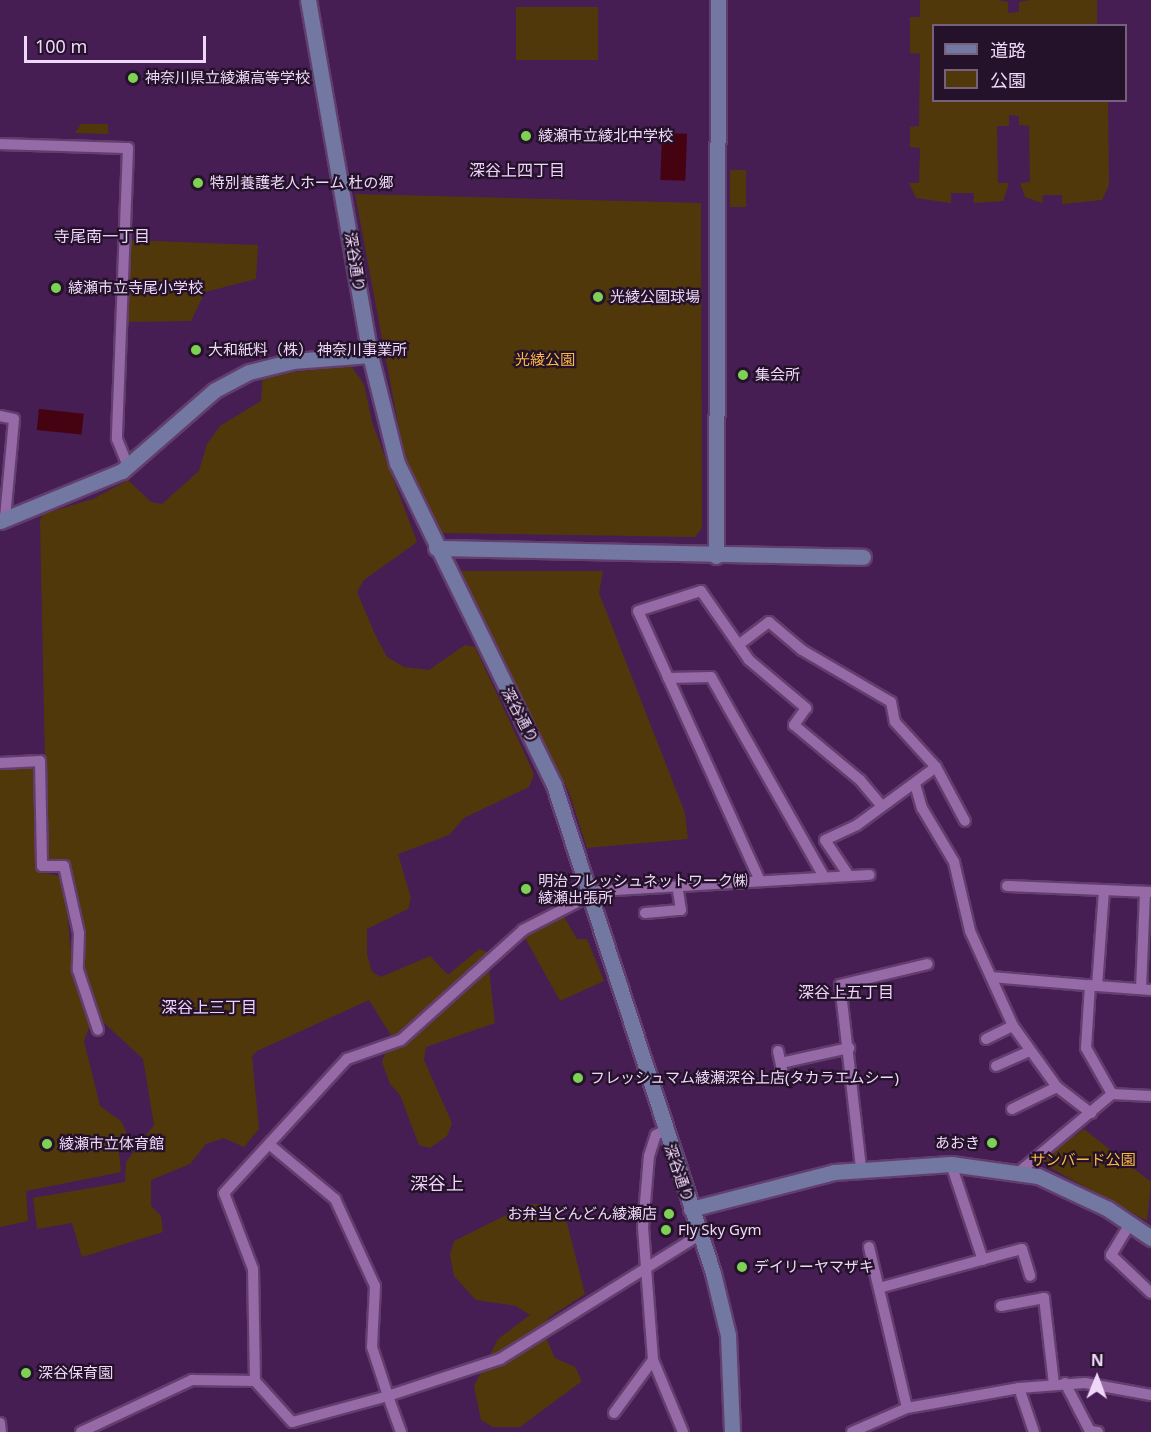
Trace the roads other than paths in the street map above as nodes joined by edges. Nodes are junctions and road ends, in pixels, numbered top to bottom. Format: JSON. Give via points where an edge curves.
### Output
{"nodes":[{"id":1,"x":308,"y":0,"type":"edge"},
{"id":2,"x":718,"y":0,"type":"edge"},
{"id":3,"x":0,"y":144,"type":"edge"},
{"id":4,"x":370,"y":355,"type":"junction"},
{"id":5,"x":0,"y":416,"type":"edge"},
{"id":6,"x":128,"y":466,"type":"junction"},
{"id":7,"x":3,"y":519,"type":"edge"},
{"id":8,"x":436,"y":548,"type":"junction"},
{"id":9,"x":716,"y":556,"type":"junction"},
{"id":10,"x":863,"y":557,"type":"dead end"},
{"id":11,"x":741,"y":643,"type":"junction"},
{"id":12,"x":668,"y":678,"type":"junction"},
{"id":13,"x":0,"y":764,"type":"edge"},
{"id":14,"x":936,"y":767,"type":"junction"},
{"id":15,"x":915,"y":784,"type":"junction"},
{"id":16,"x":880,"y":804,"type":"junction"},
{"id":17,"x":965,"y":821,"type":"dead end"},
{"id":18,"x":870,"y":875,"type":"dead end"},
{"id":19,"x":849,"y":876,"type":"junction"},
{"id":20,"x":824,"y":877,"type":"junction"},
{"id":21,"x":760,"y":881,"type":"junction"},
{"id":22,"x":677,"y":886,"type":"junction"},
{"id":23,"x":1007,"y":886,"type":"dead end"},
{"id":24,"x":1104,"y":890,"type":"junction"},
{"id":25,"x":1148,"y":892,"type":"edge"},
{"id":26,"x":590,"y":894,"type":"junction"},
{"id":27,"x":645,"y":913,"type":"dead end"},
{"id":28,"x":928,"y":964,"type":"dead end"},
{"id":29,"x":991,"y":977,"type":"junction"},
{"id":30,"x":1093,"y":985,"type":"junction"},
{"id":31,"x":1146,"y":989,"type":"edge"},
{"id":32,"x":1013,"y":1026,"type":"junction"},
{"id":33,"x":98,"y":1030,"type":"dead end"},
{"id":34,"x":986,"y":1039,"type":"dead end"},
{"id":35,"x":849,"y":1048,"type":"junction"},
{"id":36,"x":1030,"y":1051,"type":"junction"},
{"id":37,"x":996,"y":1066,"type":"dead end"},
{"id":38,"x":783,"y":1075,"type":"dead end"},
{"id":39,"x":1057,"y":1087,"type":"junction"},
{"id":40,"x":1112,"y":1094,"type":"junction"},
{"id":41,"x":1151,"y":1096,"type":"edge"},
{"id":42,"x":1012,"y":1109,"type":"dead end"},
{"id":43,"x":1091,"y":1113,"type":"junction"},
{"id":44,"x":665,"y":1130,"type":"junction"},
{"id":45,"x":270,"y":1145,"type":"junction"},
{"id":46,"x":951,"y":1164,"type":"junction"},
{"id":47,"x":861,"y":1168,"type":"junction"},
{"id":48,"x":1020,"y":1171,"type":"junction"},
{"id":49,"x":691,"y":1209,"type":"junction"},
{"id":50,"x":1131,"y":1222,"type":"junction"},
{"id":51,"x":699,"y":1235,"type":"junction"},
{"id":52,"x":1151,"y":1238,"type":"edge"},
{"id":53,"x":869,"y":1247,"type":"dead end"},
{"id":54,"x":983,"y":1260,"type":"junction"},
{"id":55,"x":648,"y":1267,"type":"junction"},
{"id":56,"x":1030,"y":1276,"type":"dead end"},
{"id":57,"x":879,"y":1288,"type":"junction"},
{"id":58,"x":1151,"y":1293,"type":"edge"},
{"id":59,"x":1001,"y":1306,"type":"dead end"},
{"id":60,"x":653,"y":1360,"type":"junction"},
{"id":61,"x":255,"y":1381,"type":"junction"},
{"id":62,"x":1059,"y":1384,"type":"junction"},
{"id":63,"x":1019,"y":1388,"type":"junction"},
{"id":64,"x":1151,"y":1395,"type":"edge"},
{"id":65,"x":388,"y":1396,"type":"junction"},
{"id":66,"x":907,"y":1408,"type":"junction"},
{"id":67,"x":614,"y":1413,"type":"dead end"},
{"id":68,"x":0,"y":1423,"type":"edge"},
{"id":69,"x":293,"y":1427,"type":"edge"},
{"id":70,"x":864,"y":1429,"type":"edge"},
{"id":71,"x":1,"y":1432,"type":"edge"},
{"id":72,"x":81,"y":1432,"type":"edge"},
{"id":73,"x":401,"y":1432,"type":"edge"},
{"id":74,"x":683,"y":1432,"type":"edge"},
{"id":75,"x":732,"y":1432,"type":"edge"},
{"id":76,"x":852,"y":1432,"type":"edge"},
{"id":77,"x":1034,"y":1432,"type":"edge"},
{"id":78,"x":1098,"y":1432,"type":"edge"}],
"edges":[{"from":1,"to":4,"type":"street","name":"深谷通り"},
{"from":2,"to":9,"type":"street"},
{"from":3,"to":6,"type":"street","via":[[128,148],[117,439]]},
{"from":4,"to":6,"type":"street","via":[[293,362],[249,372],[215,390]]},
{"from":4,"to":8,"type":"street","name":"深谷通り","via":[[397,463]]},
{"from":5,"to":7,"type":"street","via":[[15,419]]},
{"from":6,"to":7,"type":"street","via":[[88,489]]},
{"from":8,"to":9,"type":"street"},
{"from":8,"to":26,"type":"street","name":"深谷通り","via":[[543,759]]},
{"from":9,"to":10,"type":"street"},
{"from":11,"to":12,"type":"street","via":[[701,591],[638,611]]},
{"from":11,"to":14,"type":"street","via":[[769,622],[802,650],[891,702],[895,722]]},
{"from":11,"to":16,"type":"street","via":[[749,660],[806,708],[794,725],[860,780]]},
{"from":12,"to":20,"type":"street","via":[[711,677]]},
{"from":12,"to":21,"type":"street"},
{"from":13,"to":33,"type":"street","via":[[40,761],[42,866],[64,866],[79,933],[78,970]]},
{"from":14,"to":15,"type":"street"},
{"from":14,"to":17,"type":"street"},
{"from":15,"to":16,"type":"street"},
{"from":15,"to":29,"type":"street","via":[[922,808],[954,862],[970,931]]},
{"from":16,"to":19,"type":"street","via":[[857,825],[825,840]]},
{"from":18,"to":19,"type":"street"},
{"from":19,"to":20,"type":"street"},
{"from":20,"to":21,"type":"street"},
{"from":21,"to":22,"type":"street"},
{"from":22,"to":26,"type":"street"},
{"from":22,"to":27,"type":"street","via":[[681,910]]},
{"from":23,"to":24,"type":"street"},
{"from":24,"to":25,"type":"street"},
{"from":24,"to":30,"type":"street"},
{"from":25,"to":31,"type":"street"},
{"from":26,"to":44,"type":"street","name":"深谷通り"},
{"from":26,"to":45,"type":"street","via":[[524,930],[401,1040],[347,1059]]},
{"from":28,"to":35,"type":"street","via":[[840,985]]},
{"from":29,"to":30,"type":"street"},
{"from":29,"to":32,"type":"street"},
{"from":30,"to":31,"type":"street"},
{"from":30,"to":40,"type":"street","via":[[1086,1048]]},
{"from":32,"to":34,"type":"street"},
{"from":32,"to":36,"type":"street"},
{"from":35,"to":38,"type":"street","via":[[779,1057]]},
{"from":35,"to":47,"type":"street"},
{"from":36,"to":37,"type":"street"},
{"from":36,"to":39,"type":"street"},
{"from":39,"to":42,"type":"street"},
{"from":39,"to":43,"type":"street"},
{"from":40,"to":41,"type":"street"},
{"from":40,"to":43,"type":"street"},
{"from":43,"to":48,"type":"street"},
{"from":44,"to":49,"type":"street","name":"深谷通り"},
{"from":44,"to":55,"type":"street","via":[[656,1135],[649,1156],[643,1227]]},
{"from":45,"to":61,"type":"street","via":[[224,1193],[253,1269]]},
{"from":45,"to":65,"type":"street","via":[[335,1198],[375,1286],[372,1347]]},
{"from":46,"to":47,"type":"street"},
{"from":46,"to":48,"type":"street"},
{"from":46,"to":54,"type":"street"},
{"from":47,"to":49,"type":"street","via":[[771,1185]]},
{"from":48,"to":50,"type":"street","via":[[1074,1191]]},
{"from":49,"to":51,"type":"street","name":"深谷通り"},
{"from":50,"to":52,"type":"street"},
{"from":50,"to":58,"type":"street","via":[[1111,1255]]},
{"from":51,"to":55,"type":"street"},
{"from":51,"to":75,"type":"street","name":"深谷通り","via":[[728,1335]]},
{"from":53,"to":57,"type":"street"},
{"from":54,"to":56,"type":"street","via":[[1022,1249]]},
{"from":54,"to":57,"type":"street"},
{"from":55,"to":60,"type":"street"},
{"from":55,"to":65,"type":"street","via":[[500,1359]]},
{"from":57,"to":66,"type":"street"},
{"from":59,"to":62,"type":"street","via":[[1044,1298]]},
{"from":60,"to":67,"type":"street"},
{"from":60,"to":74,"type":"street"},
{"from":61,"to":69,"type":"street"},
{"from":61,"to":72,"type":"street","via":[[192,1380]]},
{"from":62,"to":63,"type":"street"},
{"from":62,"to":64,"type":"street","via":[[1107,1384]]},
{"from":62,"to":78,"type":"street","via":[[1090,1431]]},
{"from":63,"to":66,"type":"street"},
{"from":63,"to":77,"type":"street"},
{"from":65,"to":69,"type":"street"},
{"from":65,"to":73,"type":"street"},
{"from":66,"to":70,"type":"street"},
{"from":68,"to":71,"type":"street"},
{"from":70,"to":76,"type":"street"}]}
